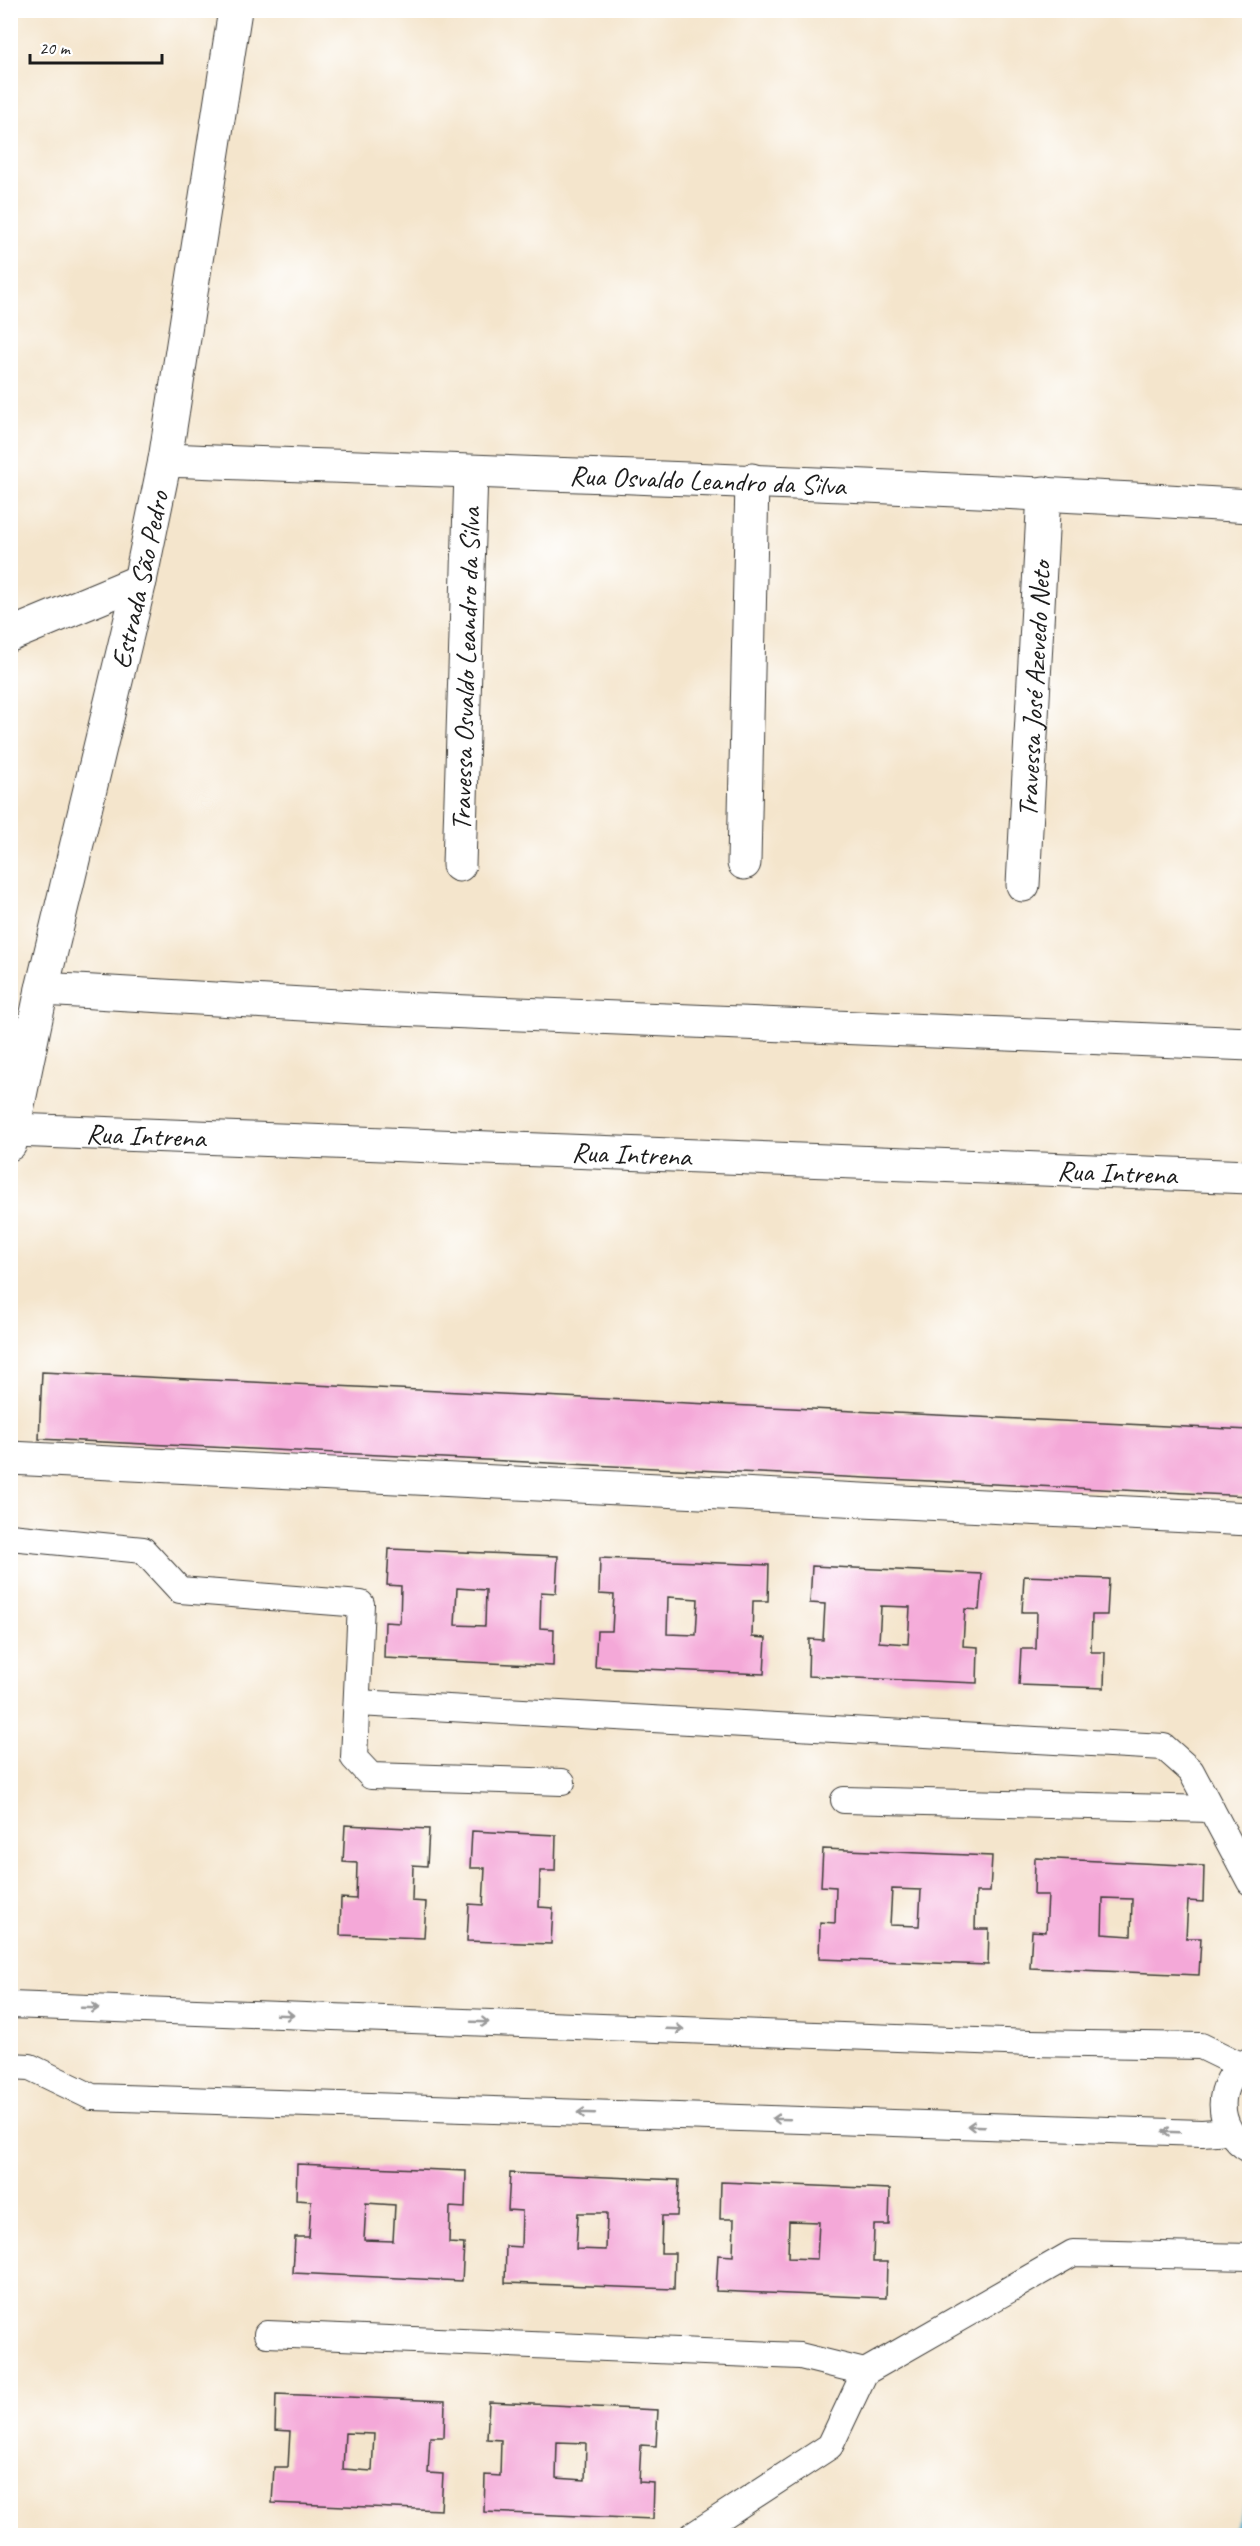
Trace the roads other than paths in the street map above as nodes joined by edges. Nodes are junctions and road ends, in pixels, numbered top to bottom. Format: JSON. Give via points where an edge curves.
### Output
{"nodes":[{"id":1,"x":235,"y":10,"type":"edge"},
{"id":2,"x":165,"y":460,"type":"junction"},
{"id":3,"x":471,"y":472,"type":"junction"},
{"id":4,"x":752,"y":480,"type":"junction"},
{"id":5,"x":1044,"y":493,"type":"junction"},
{"id":6,"x":1250,"y":506,"type":"edge"},
{"id":7,"x":140,"y":581,"type":"junction"},
{"id":8,"x":10,"y":636,"type":"edge"},
{"id":9,"x":744,"y":863,"type":"dead end"},
{"id":10,"x":459,"y":865,"type":"dead end"},
{"id":11,"x":1023,"y":885,"type":"dead end"},
{"id":12,"x":42,"y":989,"type":"junction"},
{"id":13,"x":1250,"y":1044,"type":"edge"},
{"id":14,"x":12,"y":1137,"type":"edge"},
{"id":15,"x":1250,"y":1177,"type":"edge"},
{"id":16,"x":10,"y":1458,"type":"edge"},
{"id":17,"x":1250,"y":1519,"type":"edge"},
{"id":18,"x":10,"y":1537,"type":"edge"},
{"id":19,"x":358,"y":1703,"type":"junction"},
{"id":20,"x":562,"y":1782,"type":"dead end"},
{"id":21,"x":844,"y":1800,"type":"dead end"},
{"id":22,"x":1211,"y":1809,"type":"junction"},
{"id":23,"x":1250,"y":1882,"type":"edge"},
{"id":24,"x":10,"y":2005,"type":"edge"},
{"id":25,"x":1245,"y":2062,"type":"edge"},
{"id":26,"x":10,"y":2066,"type":"edge"},
{"id":27,"x":1229,"y":2131,"type":"junction"},
{"id":28,"x":1250,"y":2150,"type":"edge"},
{"id":29,"x":1250,"y":2257,"type":"edge"},
{"id":30,"x":267,"y":2334,"type":"dead end"},
{"id":31,"x":865,"y":2372,"type":"junction"},
{"id":32,"x":692,"y":2535,"type":"edge"}],
"edges":[{"from":1,"to":2,"type":"street","name":"Estrada São Pedro"},
{"from":2,"to":3,"type":"street","name":"Rua Osvaldo Leandro da Silva"},
{"from":2,"to":7,"type":"street","name":"Estrada São Pedro"},
{"from":3,"to":4,"type":"street","name":"Rua Osvaldo Leandro da Silva"},
{"from":3,"to":10,"type":"street","name":"Travessa Osvaldo Leandro da Silva"},
{"from":4,"to":5,"type":"street","name":"Rua Osvaldo Leandro da Silva"},
{"from":4,"to":9,"type":"street"},
{"from":5,"to":6,"type":"street","name":"Rua Osvaldo Leandro da Silva"},
{"from":5,"to":11,"type":"street","name":"Travessa José Azevedo Neto"},
{"from":7,"to":8,"type":"street"},
{"from":7,"to":12,"type":"street","name":"Estrada São Pedro"},
{"from":12,"to":13,"type":"street","via":[[373,1008]]},
{"from":12,"to":14,"type":"street","name":"Estrada São Pedro"},
{"from":14,"to":15,"type":"street","name":"Rua Intrena"},
{"from":16,"to":17,"type":"street"},
{"from":18,"to":19,"type":"lane","via":[[143,1550],[180,1590],[362,1604]]},
{"from":19,"to":20,"type":"lane","via":[[354,1758],[371,1776]]},
{"from":19,"to":22,"type":"lane","via":[[1164,1747],[1191,1771]]},
{"from":21,"to":22,"type":"lane"},
{"from":22,"to":23,"type":"lane"},
{"from":24,"to":25,"type":"lane","one_way":true,"via":[[1201,2046]]},
{"from":25,"to":27,"type":"lane","via":[[1229,2079],[1222,2096],[1222,2114]]},
{"from":27,"to":26,"type":"lane","one_way":true,"via":[[1190,2133],[92,2097],[30,2067]]},
{"from":27,"to":28,"type":"lane","via":[[1240,2145]]},
{"from":29,"to":31,"type":"lane","via":[[1073,2253]]},
{"from":30,"to":31,"type":"lane","via":[[800,2356]]},
{"from":31,"to":32,"type":"lane","via":[[830,2446]]}]}
